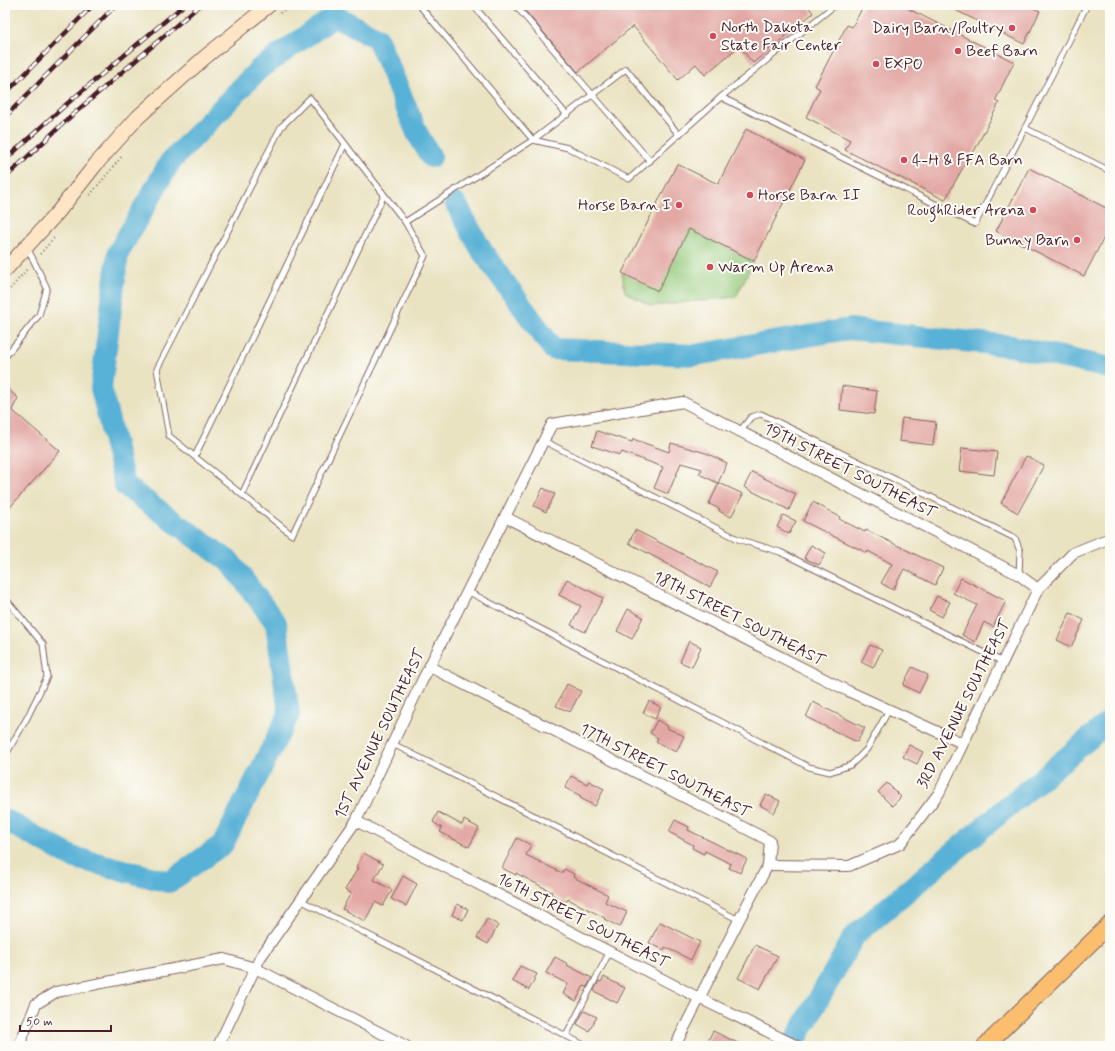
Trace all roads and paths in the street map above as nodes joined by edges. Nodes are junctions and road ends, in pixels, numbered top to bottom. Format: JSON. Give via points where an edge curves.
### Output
{"nodes":[{"id":1,"x":292,"y":5,"type":"edge"},
{"id":2,"x":419,"y":5,"type":"edge"},
{"id":3,"x":473,"y":5,"type":"edge"},
{"id":4,"x":515,"y":5,"type":"edge"},
{"id":5,"x":835,"y":5,"type":"edge"},
{"id":6,"x":1087,"y":5,"type":"edge"},
{"id":7,"x":274,"y":9,"type":"edge"},
{"id":8,"x":592,"y":96,"type":"junction"},
{"id":9,"x":721,"y":97,"type":"junction"},
{"id":10,"x":566,"y":115,"type":"junction"},
{"id":11,"x":1025,"y":128,"type":"junction"},
{"id":12,"x":679,"y":135,"type":"junction"},
{"id":13,"x":533,"y":140,"type":"junction"},
{"id":14,"x":345,"y":144,"type":"junction"},
{"id":15,"x":125,"y":152,"type":"dead end"},
{"id":16,"x":650,"y":160,"type":"junction"},
{"id":17,"x":1110,"y":171,"type":"edge"},
{"id":18,"x":90,"y":195,"type":"dead end"},
{"id":19,"x":384,"y":195,"type":"junction"},
{"id":20,"x":405,"y":222,"type":"junction"},
{"id":21,"x":54,"y":237,"type":"dead end"},
{"id":22,"x":27,"y":246,"type":"junction"},
{"id":23,"x":34,"y":261,"type":"junction"},
{"id":24,"x":5,"y":270,"type":"edge"},
{"id":25,"x":5,"y":295,"type":"edge"},
{"id":26,"x":5,"y":357,"type":"edge"},
{"id":27,"x":552,"y":424,"type":"joint"},
{"id":28,"x":740,"y":431,"type":"junction"},
{"id":29,"x":544,"y":440,"type":"junction"},
{"id":30,"x":194,"y":456,"type":"junction"},
{"id":31,"x":242,"y":494,"type":"junction"},
{"id":32,"x":505,"y":517,"type":"junction"},
{"id":33,"x":1110,"y":538,"type":"edge"},
{"id":34,"x":1019,"y":575,"type":"junction"},
{"id":35,"x":1038,"y":589,"type":"junction"},
{"id":36,"x":468,"y":591,"type":"junction"},
{"id":37,"x":5,"y":598,"type":"edge"},
{"id":38,"x":1003,"y":662,"type":"junction"},
{"id":39,"x":430,"y":667,"type":"junction"},
{"id":40,"x":889,"y":710,"type":"junction"},
{"id":41,"x":393,"y":744,"type":"junction"},
{"id":42,"x":962,"y":744,"type":"junction"},
{"id":43,"x":5,"y":756,"type":"edge"},
{"id":44,"x":356,"y":821,"type":"junction"},
{"id":45,"x":768,"y":865,"type":"junction"},
{"id":46,"x":300,"y":900,"type":"junction"},
{"id":47,"x":739,"y":920,"type":"junction"},
{"id":48,"x":1110,"y":924,"type":"edge"},
{"id":49,"x":610,"y":951,"type":"junction"},
{"id":50,"x":255,"y":968,"type":"junction"},
{"id":51,"x":699,"y":998,"type":"junction"},
{"id":52,"x":566,"y":1036,"type":"junction"},
{"id":53,"x":19,"y":1046,"type":"edge"},
{"id":54,"x":218,"y":1046,"type":"edge"},
{"id":55,"x":406,"y":1046,"type":"edge"},
{"id":56,"x":586,"y":1046,"type":"edge"},
{"id":57,"x":675,"y":1046,"type":"edge"},
{"id":58,"x":797,"y":1046,"type":"edge"},
{"id":59,"x":985,"y":1046,"type":"edge"}],
"edges":[{"from":1,"to":7,"type":"path"},
{"from":2,"to":13,"type":"lane"},
{"from":3,"to":10,"type":"lane"},
{"from":4,"to":8,"type":"lane"},
{"from":5,"to":9,"type":"lane"},
{"from":6,"to":11,"type":"lane"},
{"from":7,"to":22,"type":"street","via":[[204,58],[138,118]]},
{"from":8,"to":10,"type":"lane"},
{"from":8,"to":12,"type":"lane","via":[[626,69]]},
{"from":8,"to":16,"type":"lane"},
{"from":9,"to":11,"type":"lane","via":[[975,224]]},
{"from":9,"to":12,"type":"lane"},
{"from":10,"to":13,"type":"lane"},
{"from":11,"to":17,"type":"lane"},
{"from":12,"to":16,"type":"lane"},
{"from":13,"to":16,"type":"lane","via":[[568,148],[629,179]]},
{"from":13,"to":20,"type":"lane"},
{"from":14,"to":19,"type":"lane"},
{"from":14,"to":30,"type":"lane"},
{"from":14,"to":30,"type":"lane","via":[[310,98],[281,127],[157,369],[169,436]]},
{"from":15,"to":18,"type":"path"},
{"from":19,"to":20,"type":"lane"},
{"from":19,"to":31,"type":"lane"},
{"from":20,"to":31,"type":"lane","via":[[425,256],[292,535]]},
{"from":21,"to":23,"type":"path"},
{"from":22,"to":23,"type":"lane"},
{"from":22,"to":24,"type":"street"},
{"from":23,"to":25,"type":"path"},
{"from":23,"to":26,"type":"lane","via":[[47,288],[39,315]]},
{"from":27,"to":28,"type":"street","name":"19TH STREET SOUTHEAST","via":[[683,402]]},
{"from":27,"to":29,"type":"street","name":"1ST AVENUE SOUTHEAST"},
{"from":28,"to":34,"type":"street","name":"19TH STREET SOUTHEAST"},
{"from":28,"to":34,"type":"lane","via":[[751,417],[761,414],[1015,538],[1020,551]]},
{"from":29,"to":32,"type":"street","name":"1ST AVENUE SOUTHEAST"},
{"from":29,"to":38,"type":"lane","via":[[738,539],[780,552]]},
{"from":30,"to":31,"type":"lane"},
{"from":32,"to":36,"type":"street","name":"1ST AVENUE SOUTHEAST"},
{"from":32,"to":40,"type":"street","name":"18TH STREET SOUTHEAST"},
{"from":33,"to":35,"type":"street","via":[[1073,553]]},
{"from":34,"to":35,"type":"street","name":"19TH STREET SOUTHEAST"},
{"from":35,"to":38,"type":"street","name":"3RD AVENUE SOUTHEAST"},
{"from":36,"to":39,"type":"street","name":"1ST AVENUE SOUTHEAST"},
{"from":36,"to":40,"type":"lane","via":[[809,767],[830,772],[851,765],[867,749]]},
{"from":37,"to":43,"type":"lane","via":[[42,644],[47,677],[28,718]]},
{"from":38,"to":42,"type":"street","name":"3RD AVENUE SOUTHEAST"},
{"from":39,"to":41,"type":"street","name":"1ST AVENUE SOUTHEAST"},
{"from":39,"to":45,"type":"street","name":"17TH STREET SOUTHEAST","via":[[770,841]]},
{"from":40,"to":42,"type":"street","name":"18TH STREET SOUTHEAST"},
{"from":41,"to":44,"type":"street","name":"1ST AVENUE SOUTHEAST"},
{"from":41,"to":47,"type":"lane"},
{"from":42,"to":45,"type":"street","name":"3RD AVENUE SOUTHEAST","via":[[939,793],[900,844],[849,866]]},
{"from":44,"to":46,"type":"street","name":"1ST AVENUE SOUTHEAST"},
{"from":44,"to":49,"type":"street","name":"16TH STREET SOUTHEAST"},
{"from":45,"to":47,"type":"street"},
{"from":46,"to":50,"type":"street","name":"1ST AVENUE SOUTHEAST"},
{"from":46,"to":52,"type":"lane"},
{"from":47,"to":51,"type":"street"},
{"from":48,"to":59,"type":"main road"},
{"from":49,"to":51,"type":"street","name":"16TH STREET SOUTHEAST"},
{"from":49,"to":52,"type":"lane"},
{"from":50,"to":53,"type":"street","via":[[224,959],[56,992],[36,1004]]},
{"from":50,"to":54,"type":"street","name":"1ST AVENUE SOUTHEAST"},
{"from":50,"to":55,"type":"street"},
{"from":51,"to":57,"type":"street"},
{"from":51,"to":58,"type":"street","name":"16TH STREET SOUTHEAST"},
{"from":52,"to":56,"type":"lane"}]}
